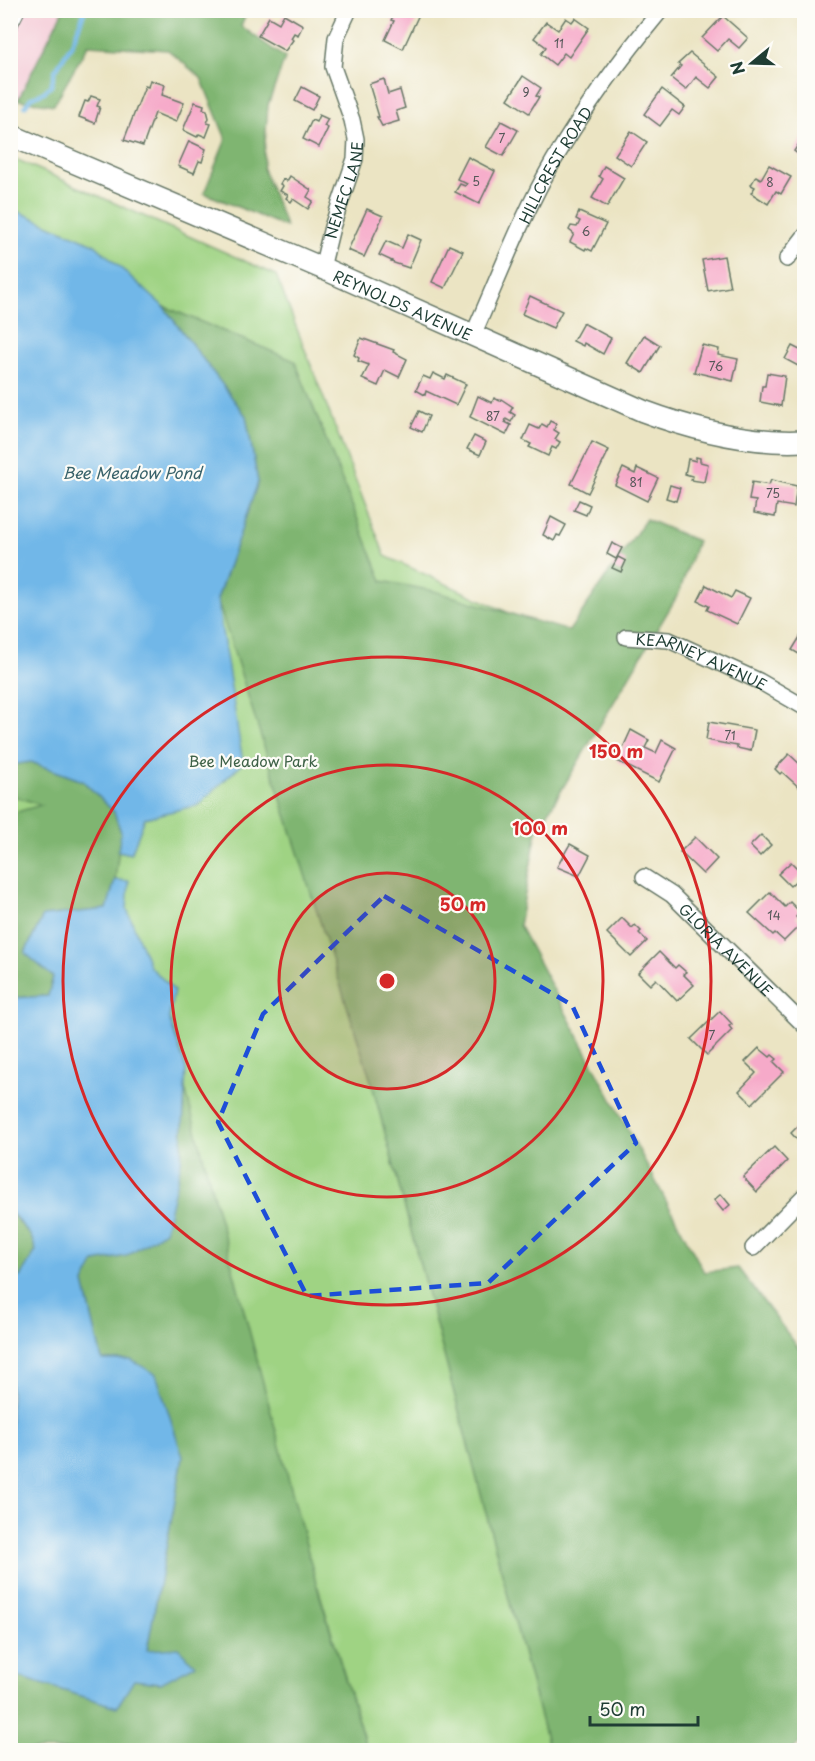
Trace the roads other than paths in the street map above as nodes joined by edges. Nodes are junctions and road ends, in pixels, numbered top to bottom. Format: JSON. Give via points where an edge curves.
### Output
{"nodes":[{"id":1,"x":21,"y":10,"type":"edge"},
{"id":2,"x":348,"y":10,"type":"edge"},
{"id":3,"x":661,"y":10,"type":"edge"},
{"id":4,"x":10,"y":32,"type":"edge"},
{"id":5,"x":10,"y":135,"type":"edge"},
{"id":6,"x":804,"y":237,"type":"edge"},
{"id":7,"x":787,"y":259,"type":"dead end"},
{"id":8,"x":322,"y":268,"type":"junction"},
{"id":9,"x":473,"y":335,"type":"junction"},
{"id":10,"x":804,"y":441,"type":"edge"},
{"id":11,"x":626,"y":637,"type":"dead end"},
{"id":12,"x":804,"y":707,"type":"edge"},
{"id":13,"x":644,"y":877,"type":"dead end"},
{"id":14,"x":804,"y":1025,"type":"edge"},
{"id":15,"x":804,"y":1196,"type":"edge"},
{"id":16,"x":753,"y":1248,"type":"dead end"}],
"edges":[{"from":1,"to":4,"type":"lane"},
{"from":2,"to":8,"type":"street","name":"NEMEC LANE","via":[[336,38],[333,67],[352,120],[355,159]]},
{"from":3,"to":9,"type":"street","name":"HILLCREST ROAD","via":[[638,37],[554,161]]},
{"from":5,"to":8,"type":"street","name":"REYNOLDS AVENUE"},
{"from":6,"to":7,"type":"street"},
{"from":8,"to":9,"type":"street","name":"REYNOLDS AVENUE"},
{"from":9,"to":10,"type":"street","name":"REYNOLDS AVENUE","via":[[614,399],[680,424],[719,434]]},
{"from":11,"to":12,"type":"street","name":"KEARNEY AVENUE","via":[[669,640],[759,681]]},
{"from":13,"to":14,"type":"street","name":"GLORIA AVENUE","via":[[672,895]]},
{"from":15,"to":16,"type":"street"}]}
